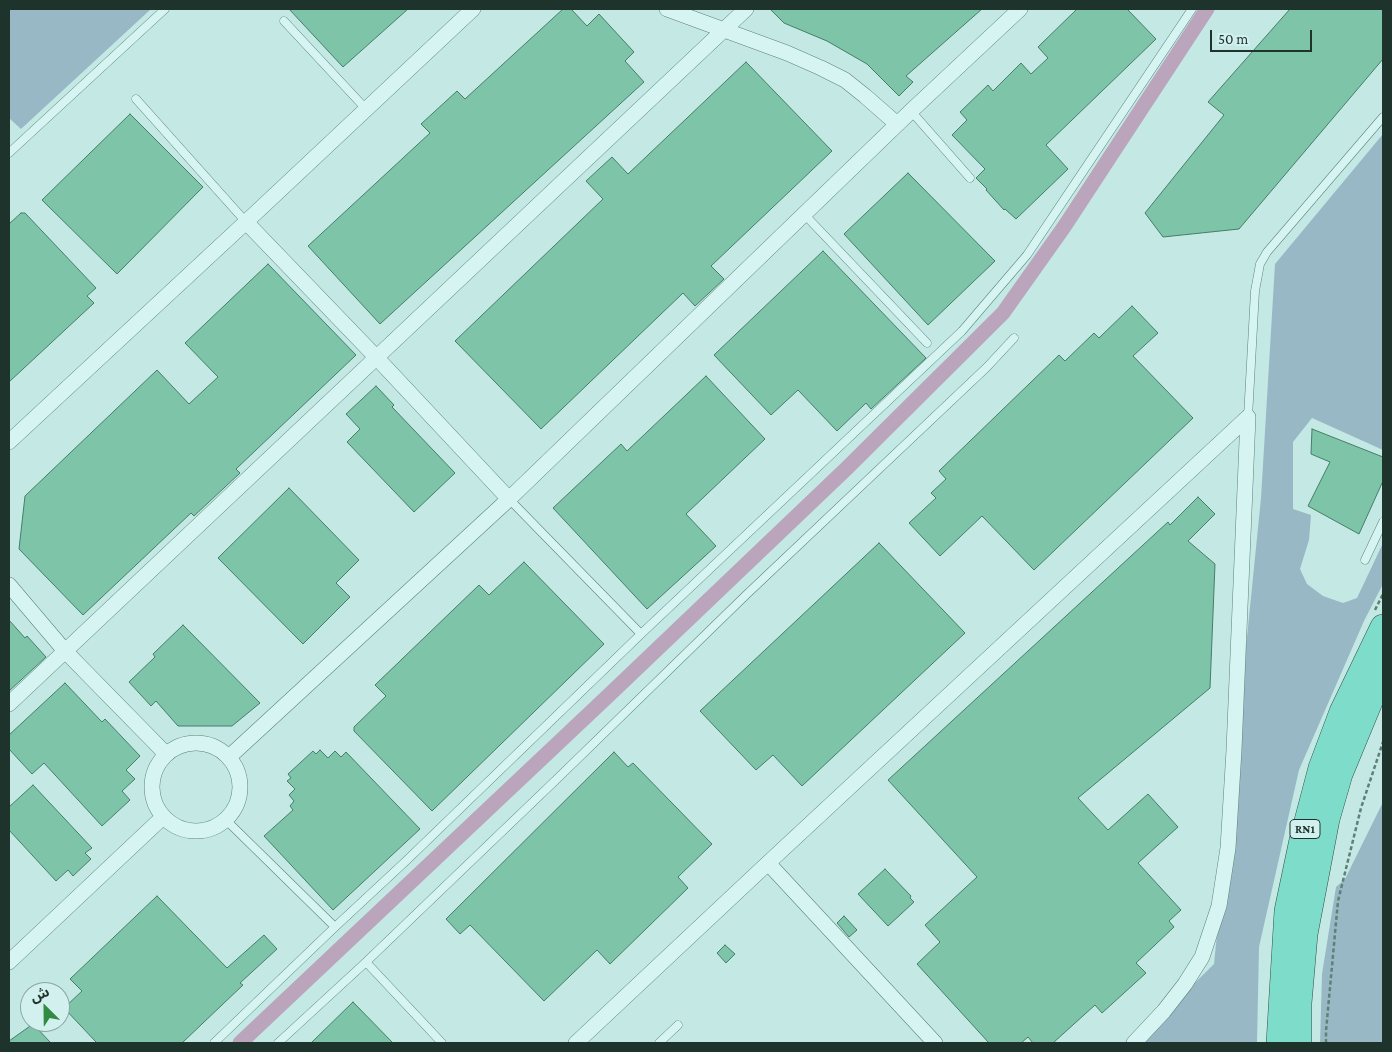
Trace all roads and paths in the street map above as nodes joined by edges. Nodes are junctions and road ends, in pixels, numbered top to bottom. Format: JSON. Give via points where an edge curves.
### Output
{"nodes":[{"id":1,"x":165,"y":9,"type":"edge"},
{"id":2,"x":667,"y":9,"type":"edge"},
{"id":3,"x":746,"y":9,"type":"edge"},
{"id":4,"x":1020,"y":9,"type":"edge"},
{"id":5,"x":1192,"y":9,"type":"edge"},
{"id":6,"x":465,"y":11,"type":"edge"},
{"id":7,"x":284,"y":21,"type":"dead end"},
{"id":8,"x":724,"y":29,"type":"junction"},
{"id":9,"x":136,"y":99,"type":"dead end"},
{"id":10,"x":366,"y":109,"type":"junction"},
{"id":11,"x":911,"y":111,"type":"junction"},
{"id":12,"x":1383,"y":117,"type":"edge"},
{"id":13,"x":897,"y":124,"type":"junction"},
{"id":14,"x":9,"y":153,"type":"edge"},
{"id":15,"x":970,"y":178,"type":"dead end"},
{"id":16,"x":804,"y":214,"type":"junction"},
{"id":17,"x":246,"y":222,"type":"junction"},
{"id":18,"x":1014,"y":338,"type":"dead end"},
{"id":19,"x":927,"y":343,"type":"dead end"},
{"id":20,"x":376,"y":357,"type":"junction"},
{"id":21,"x":1248,"y":417,"type":"junction"},
{"id":22,"x":9,"y":442,"type":"edge"},
{"id":23,"x":509,"y":499,"type":"junction"},
{"id":24,"x":1383,"y":522,"type":"edge"},
{"id":25,"x":1365,"y":560,"type":"dead end"},
{"id":26,"x":9,"y":585,"type":"edge"},
{"id":27,"x":1383,"y":627,"type":"edge"},
{"id":28,"x":641,"y":634,"type":"junction"},
{"id":29,"x":65,"y":651,"type":"junction"},
{"id":30,"x":1383,"y":670,"type":"edge"},
{"id":31,"x":9,"y":704,"type":"edge"},
{"id":32,"x":1383,"y":742,"type":"edge"},
{"id":33,"x":166,"y":754,"type":"junction"},
{"id":34,"x":229,"y":757,"type":"junction"},
{"id":35,"x":164,"y":817,"type":"junction"},
{"id":36,"x":226,"y":820,"type":"junction"},
{"id":37,"x":768,"y":863,"type":"junction"},
{"id":38,"x":335,"y":927,"type":"junction"},
{"id":39,"x":9,"y":962,"type":"edge"},
{"id":40,"x":366,"y":962,"type":"junction"},
{"id":41,"x":678,"y":1026,"type":"dead end"},
{"id":42,"x":214,"y":1043,"type":"edge"},
{"id":43,"x":278,"y":1043,"type":"edge"},
{"id":44,"x":442,"y":1043,"type":"edge"},
{"id":45,"x":577,"y":1043,"type":"edge"},
{"id":46,"x":658,"y":1043,"type":"edge"},
{"id":47,"x":935,"y":1043,"type":"edge"},
{"id":48,"x":1134,"y":1043,"type":"edge"},
{"id":49,"x":1279,"y":1043,"type":"edge"},
{"id":50,"x":1299,"y":1043,"type":"edge"},
{"id":51,"x":1326,"y":1043,"type":"edge"}],
"edges":[{"from":1,"to":14,"type":"lane"},
{"from":2,"to":8,"type":"street"},
{"from":3,"to":8,"type":"street"},
{"from":4,"to":11,"type":"street"},
{"from":5,"to":28,"type":"lane","via":[[1027,255],[968,325]]},
{"from":6,"to":10,"type":"street"},
{"from":7,"to":10,"type":"lane"},
{"from":8,"to":13,"type":"street","via":[[845,80]]},
{"from":8,"to":20,"type":"street"},
{"from":9,"to":17,"type":"lane"},
{"from":10,"to":17,"type":"street"},
{"from":11,"to":13,"type":"street"},
{"from":11,"to":15,"type":"lane"},
{"from":12,"to":21,"type":"lane","via":[[1260,264],[1255,291]]},
{"from":13,"to":16,"type":"street"},
{"from":16,"to":19,"type":"lane"},
{"from":16,"to":23,"type":"street"},
{"from":17,"to":20,"type":"street"},
{"from":17,"to":22,"type":"street"},
{"from":18,"to":40,"type":"lane"},
{"from":20,"to":23,"type":"street"},
{"from":20,"to":29,"type":"street"},
{"from":21,"to":37,"type":"street"},
{"from":21,"to":48,"type":"street","via":[[1229,838],[1219,906],[1198,964],[1164,1011]]},
{"from":23,"to":28,"type":"lane"},
{"from":23,"to":34,"type":"street"},
{"from":24,"to":25,"type":"lane"},
{"from":26,"to":29,"type":"street"},
{"from":27,"to":49,"type":"highway","number":"RN1","via":[[1342,712],[1321,768],[1302,840],[1287,911]]},
{"from":28,"to":38,"type":"lane"},
{"from":29,"to":31,"type":"street"},
{"from":29,"to":33,"type":"street"},
{"from":30,"to":50,"type":"highway","number":"RN1","via":[[1340,774],[1327,819],[1305,934]]},
{"from":32,"to":51,"type":"path","via":[[1361,808],[1338,901]]},
{"from":33,"to":34,"type":"street","via":[[178,747],[198,743],[218,748]]},
{"from":33,"to":35,"type":"street","via":[[152,778],[156,806]]},
{"from":34,"to":36,"type":"street","via":[[237,769],[240,796]]},
{"from":35,"to":36,"type":"street","via":[[174,826],[201,831]]},
{"from":35,"to":39,"type":"street"},
{"from":36,"to":38,"type":"lane"},
{"from":37,"to":45,"type":"street"},
{"from":37,"to":47,"type":"street"},
{"from":38,"to":42,"type":"lane"},
{"from":40,"to":43,"type":"lane"},
{"from":40,"to":44,"type":"lane"},
{"from":41,"to":46,"type":"lane"}]}
